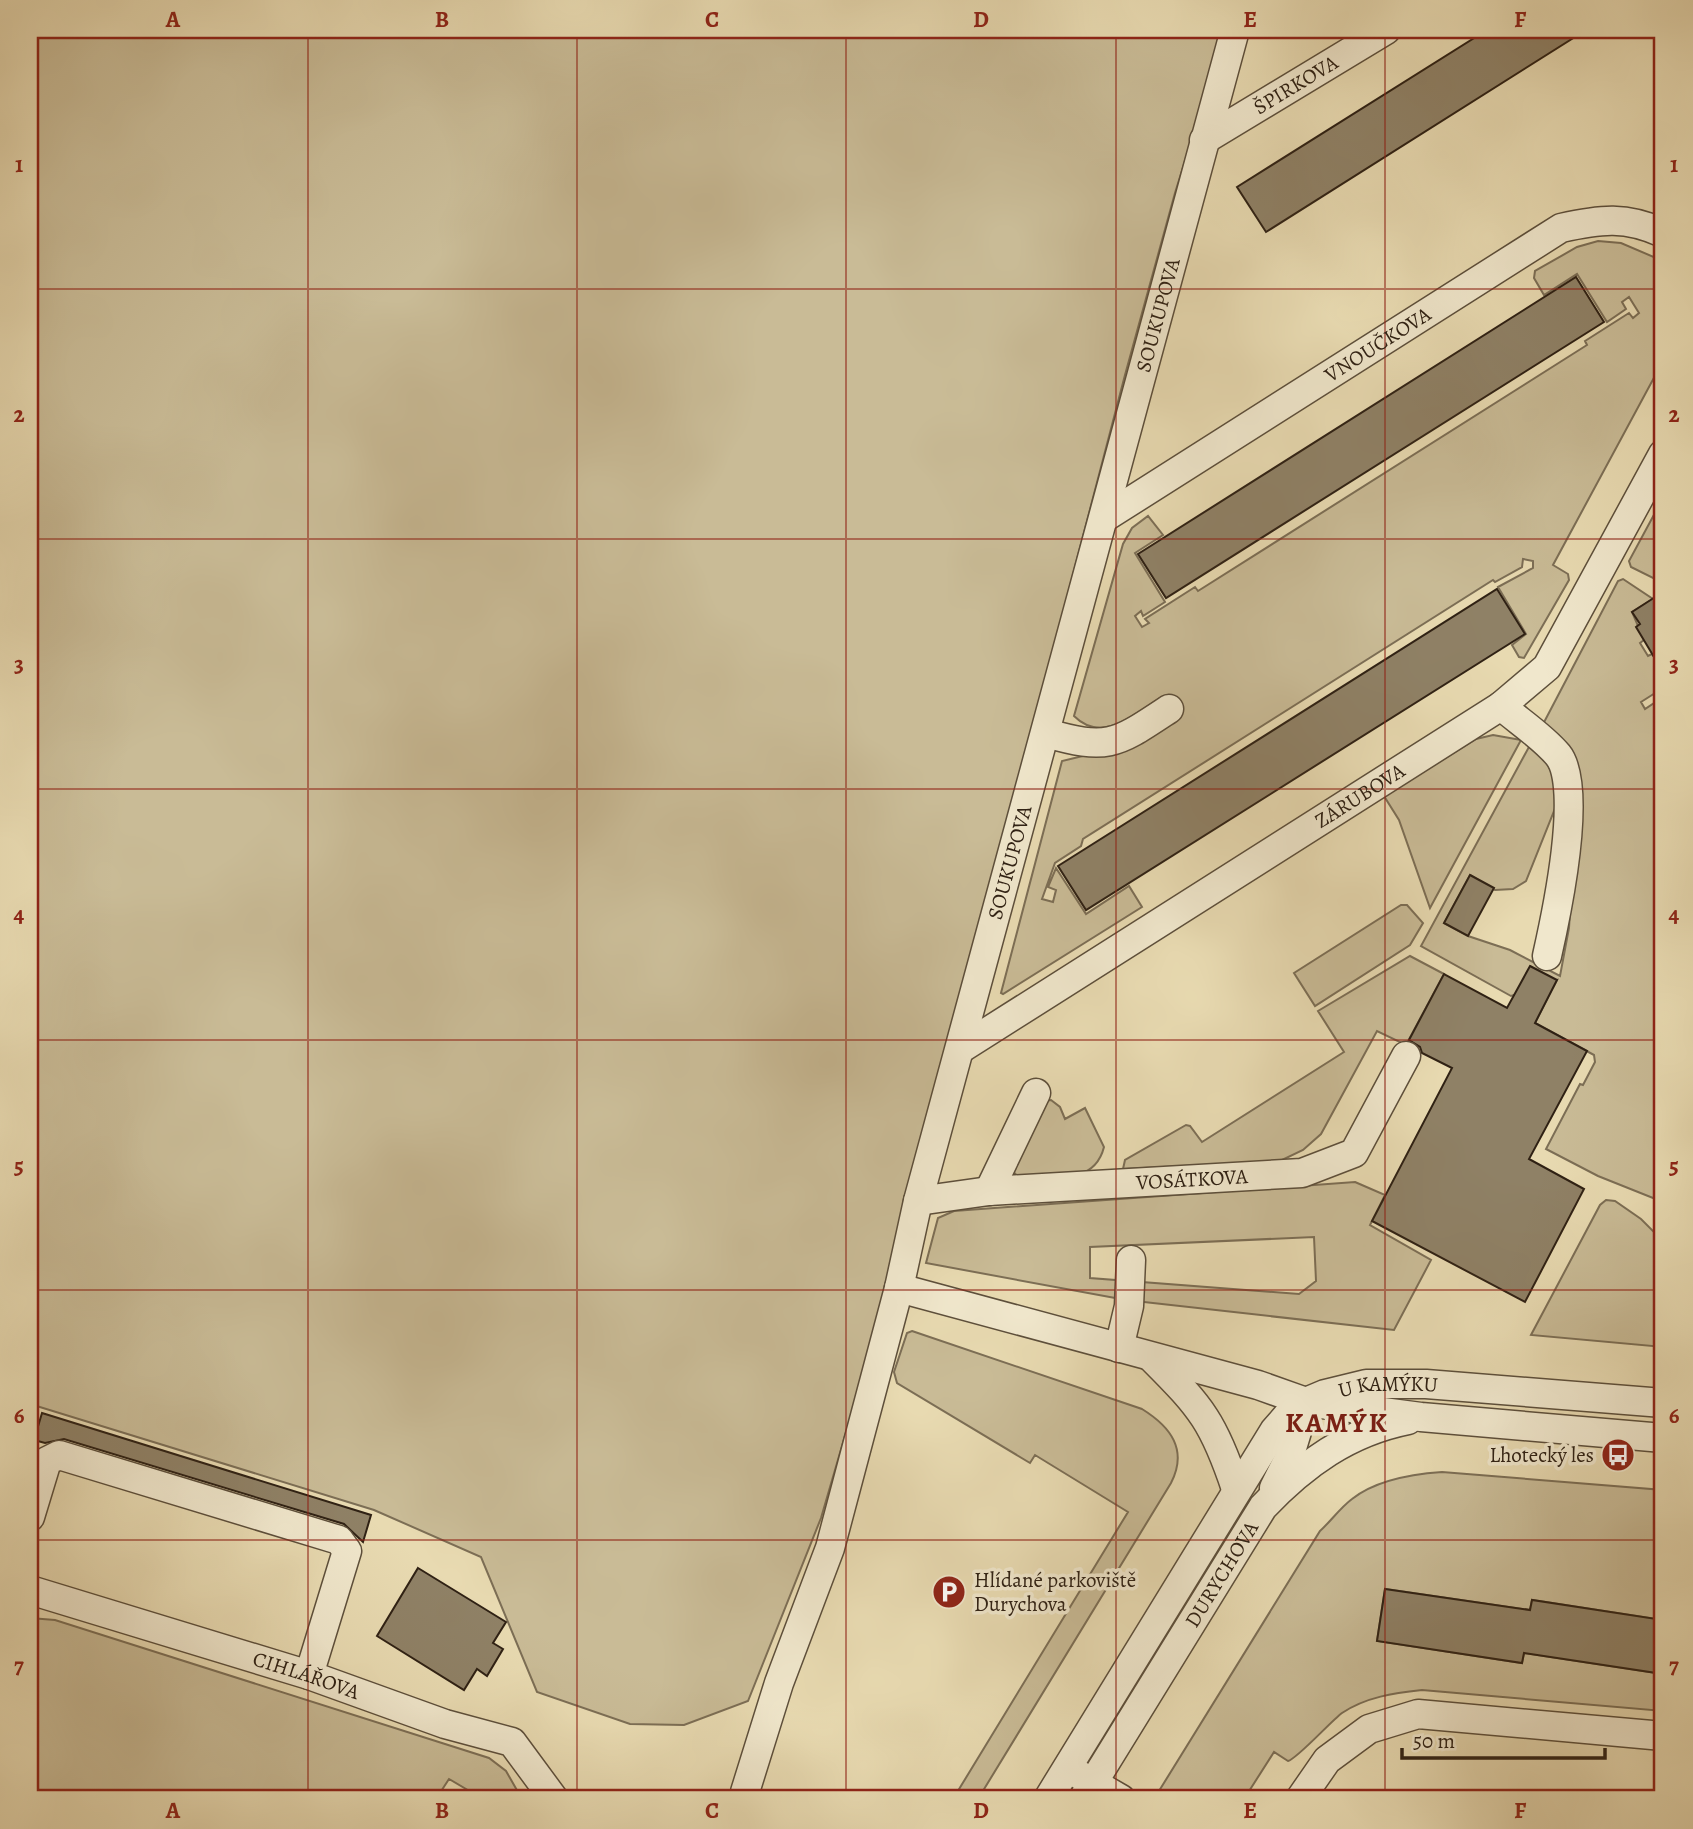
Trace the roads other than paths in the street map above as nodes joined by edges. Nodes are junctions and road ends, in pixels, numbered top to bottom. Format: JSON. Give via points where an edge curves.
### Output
{"nodes":[{"id":1,"x":1235,"y":30,"type":"edge"},
{"id":2,"x":1386,"y":30,"type":"edge"},
{"id":3,"x":1204,"y":140,"type":"junction"},
{"id":4,"x":1663,"y":233,"type":"edge"},
{"id":5,"x":1663,"y":454,"type":"edge"},
{"id":6,"x":1104,"y":517,"type":"junction"},
{"id":7,"x":1502,"y":706,"type":"junction"},
{"id":8,"x":1169,"y":709,"type":"dead end"},
{"id":9,"x":1046,"y":733,"type":"junction"},
{"id":10,"x":1547,"y":956,"type":"dead end"},
{"id":11,"x":962,"y":1048,"type":"junction"},
{"id":12,"x":1406,"y":1056,"type":"dead end"},
{"id":13,"x":1037,"y":1093,"type":"dead end"},
{"id":14,"x":989,"y":1191,"type":"junction"},
{"id":15,"x":918,"y":1201,"type":"junction"},
{"id":16,"x":1131,"y":1260,"type":"dead end"},
{"id":17,"x":899,"y":1288,"type":"junction"},
{"id":18,"x":1119,"y":1348,"type":"junction"},
{"id":19,"x":1151,"y":1357,"type":"junction"},
{"id":20,"x":1306,"y":1402,"type":"junction"},
{"id":21,"x":1663,"y":1403,"type":"edge"},
{"id":22,"x":1420,"y":1418,"type":"junction"},
{"id":23,"x":1663,"y":1438,"type":"edge"},
{"id":24,"x":1236,"y":1489,"type":"junction"},
{"id":25,"x":1263,"y":1507,"type":"junction"},
{"id":26,"x":30,"y":1517,"type":"edge"},
{"id":27,"x":30,"y":1590,"type":"edge"},
{"id":28,"x":309,"y":1675,"type":"junction"},
{"id":29,"x":1663,"y":1736,"type":"edge"},
{"id":30,"x":1068,"y":1768,"type":"junction"},
{"id":31,"x":1088,"y":1791,"type":"edge"},
{"id":32,"x":554,"y":1799,"type":"edge"},
{"id":33,"x":748,"y":1799,"type":"edge"},
{"id":34,"x":1048,"y":1799,"type":"edge"},
{"id":35,"x":1121,"y":1799,"type":"edge"},
{"id":36,"x":1300,"y":1799,"type":"edge"}],
"edges":[{"from":1,"to":3,"type":"street","name":"SOUKUPOVA"},
{"from":2,"to":3,"type":"street","name":"ŠPIRKOVA"},
{"from":3,"to":6,"type":"street","name":"SOUKUPOVA"},
{"from":4,"to":6,"type":"street","name":"VNOUČKOVA","via":[[1638,222],[1596,220],[1561,228]]},
{"from":5,"to":7,"type":"street","name":"ZÁRUBOVA","via":[[1547,667]]},
{"from":6,"to":9,"type":"street","name":"SOUKUPOVA"},
{"from":7,"to":10,"type":"street","via":[[1560,757],[1570,791],[1560,898]]},
{"from":7,"to":11,"type":"street","name":"ZÁRUBOVA"},
{"from":8,"to":9,"type":"street","via":[[1119,741],[1087,745]]},
{"from":9,"to":11,"type":"street","name":"SOUKUPOVA"},
{"from":11,"to":15,"type":"street","name":"SOUKUPOVA"},
{"from":12,"to":14,"type":"street","name":"VOSÁTKOVA","via":[[1354,1153],[1302,1173]]},
{"from":13,"to":14,"type":"street"},
{"from":14,"to":15,"type":"street","name":"VOSÁTKOVA"},
{"from":15,"to":17,"type":"street","name":"SOUKUPOVA"},
{"from":16,"to":18,"type":"street","via":[[1129,1307]]},
{"from":17,"to":18,"type":"street"},
{"from":17,"to":33,"type":"street","name":"SOUKUPOVA","via":[[830,1548],[779,1683],[745,1792]]},
{"from":18,"to":19,"type":"street"},
{"from":19,"to":20,"type":"street"},
{"from":19,"to":24,"type":"street","via":[[1196,1402],[1211,1424]]},
{"from":20,"to":21,"type":"street","name":"U KAMÝKU","via":[[1345,1388],[1394,1383]]},
{"from":20,"to":22,"type":"street","name":"U KAMÝKU"},
{"from":20,"to":24,"type":"street","name":"DURYCHOVA","via":[[1274,1431]]},
{"from":20,"to":25,"type":"street","via":[[1289,1458]]},
{"from":22,"to":23,"type":"street","name":"U KAMÝKU"},
{"from":22,"to":25,"type":"street","name":"DURYCHOVA","via":[[1364,1433],[1337,1446],[1289,1480]]},
{"from":24,"to":30,"type":"street","name":"DURYCHOVA"},
{"from":25,"to":31,"type":"street","name":"DURYCHOVA"},
{"from":26,"to":28,"type":"street","via":[[47,1461],[59,1455],[339,1540],[348,1551]]},
{"from":27,"to":28,"type":"street","name":"CIHLÁŘOVA"},
{"from":28,"to":32,"type":"street","name":"CIHLÁŘOVA","via":[[445,1724],[512,1742]]},
{"from":29,"to":36,"type":"street","via":[[1418,1714],[1369,1729],[1327,1760]]},
{"from":30,"to":31,"type":"street"},
{"from":30,"to":34,"type":"street","name":"DURYCHOVA"},
{"from":31,"to":35,"type":"street"}]}
